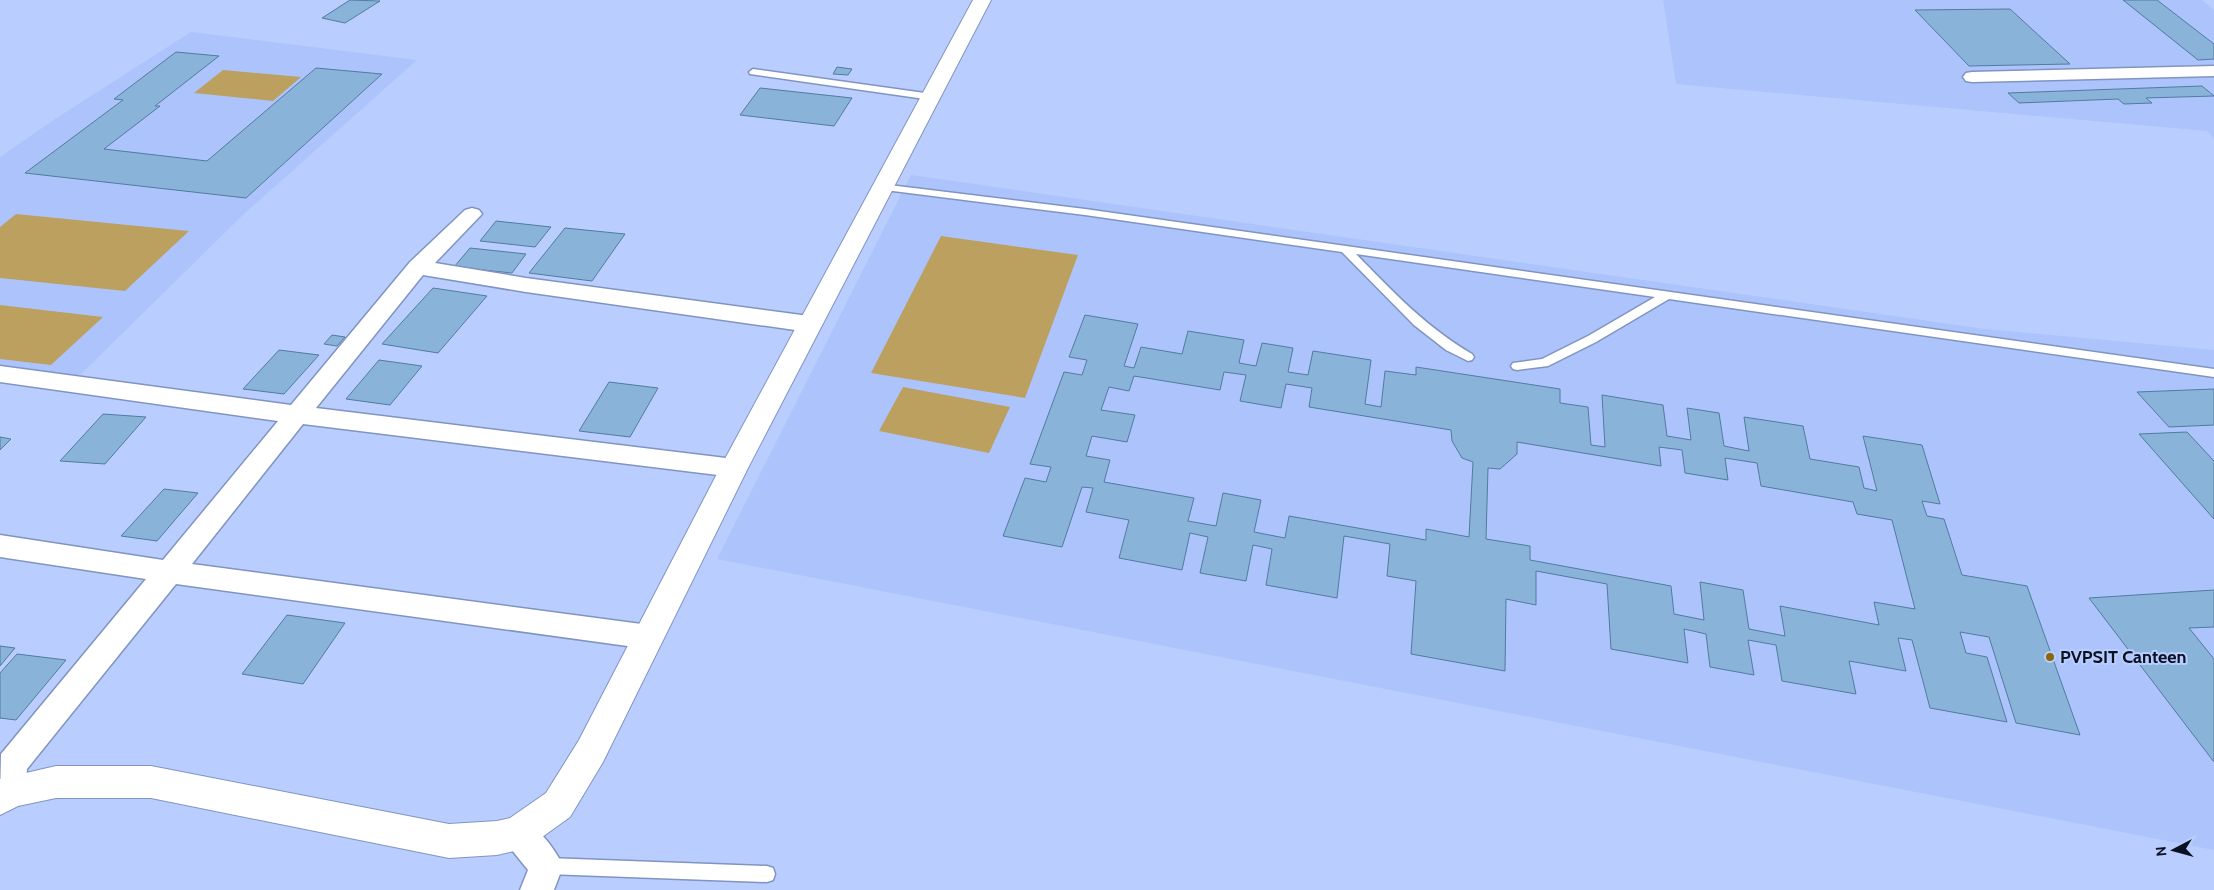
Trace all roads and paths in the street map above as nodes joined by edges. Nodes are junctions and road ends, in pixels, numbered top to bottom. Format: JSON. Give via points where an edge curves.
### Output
{"nodes":[{"id":1,"x":982,"y":0,"type":"edge"},
{"id":2,"x":2214,"y":71,"type":"edge"},
{"id":3,"x":752,"y":72,"type":"dead end"},
{"id":4,"x":1972,"y":77,"type":"dead end"},
{"id":5,"x":932,"y":97,"type":"junction"},
{"id":6,"x":881,"y":187,"type":"junction"},
{"id":7,"x":472,"y":214,"type":"dead end"},
{"id":8,"x":1346,"y":250,"type":"junction"},
{"id":9,"x":418,"y":267,"type":"junction"},
{"id":10,"x":1667,"y":295,"type":"junction"},
{"id":11,"x":809,"y":324,"type":"junction"},
{"id":12,"x":1468,"y":357,"type":"dead end"},
{"id":13,"x":1517,"y":366,"type":"dead end"},
{"id":14,"x":2214,"y":373,"type":"edge"},
{"id":15,"x":0,"y":374,"type":"edge"},
{"id":16,"x":299,"y":415,"type":"junction"},
{"id":17,"x":734,"y":468,"type":"junction"},
{"id":18,"x":0,"y":546,"type":"edge"},
{"id":19,"x":171,"y":572,"type":"junction"},
{"id":20,"x":649,"y":637,"type":"junction"},
{"id":21,"x":5,"y":780,"type":"edge"},
{"id":22,"x":518,"y":832,"type":"junction"},
{"id":23,"x":767,"y":874,"type":"dead end"},
{"id":24,"x":542,"y":878,"type":"edge"}],
"edges":[{"from":1,"to":5,"type":"street"},
{"from":2,"to":4,"type":"street"},
{"from":3,"to":5,"type":"lane"},
{"from":5,"to":6,"type":"street"},
{"from":6,"to":8,"type":"lane","via":[[1085,212]]},
{"from":6,"to":11,"type":"street"},
{"from":7,"to":9,"type":"street"},
{"from":8,"to":10,"type":"lane"},
{"from":8,"to":12,"type":"lane","via":[[1429,333]]},
{"from":9,"to":11,"type":"street"},
{"from":9,"to":16,"type":"street"},
{"from":10,"to":13,"type":"lane","via":[[1544,363]]},
{"from":10,"to":14,"type":"lane"},
{"from":11,"to":17,"type":"street"},
{"from":15,"to":16,"type":"street"},
{"from":16,"to":17,"type":"street"},
{"from":16,"to":19,"type":"street"},
{"from":17,"to":20,"type":"street"},
{"from":18,"to":19,"type":"street"},
{"from":19,"to":20,"type":"street"},
{"from":19,"to":21,"type":"street"},
{"from":20,"to":22,"type":"street","via":[[591,750],[558,805]]},
{"from":21,"to":22,"type":"street","via":[[151,782],[449,841],[472,841]]},
{"from":22,"to":24,"type":"street"},
{"from":23,"to":24,"type":"lane"}]}
